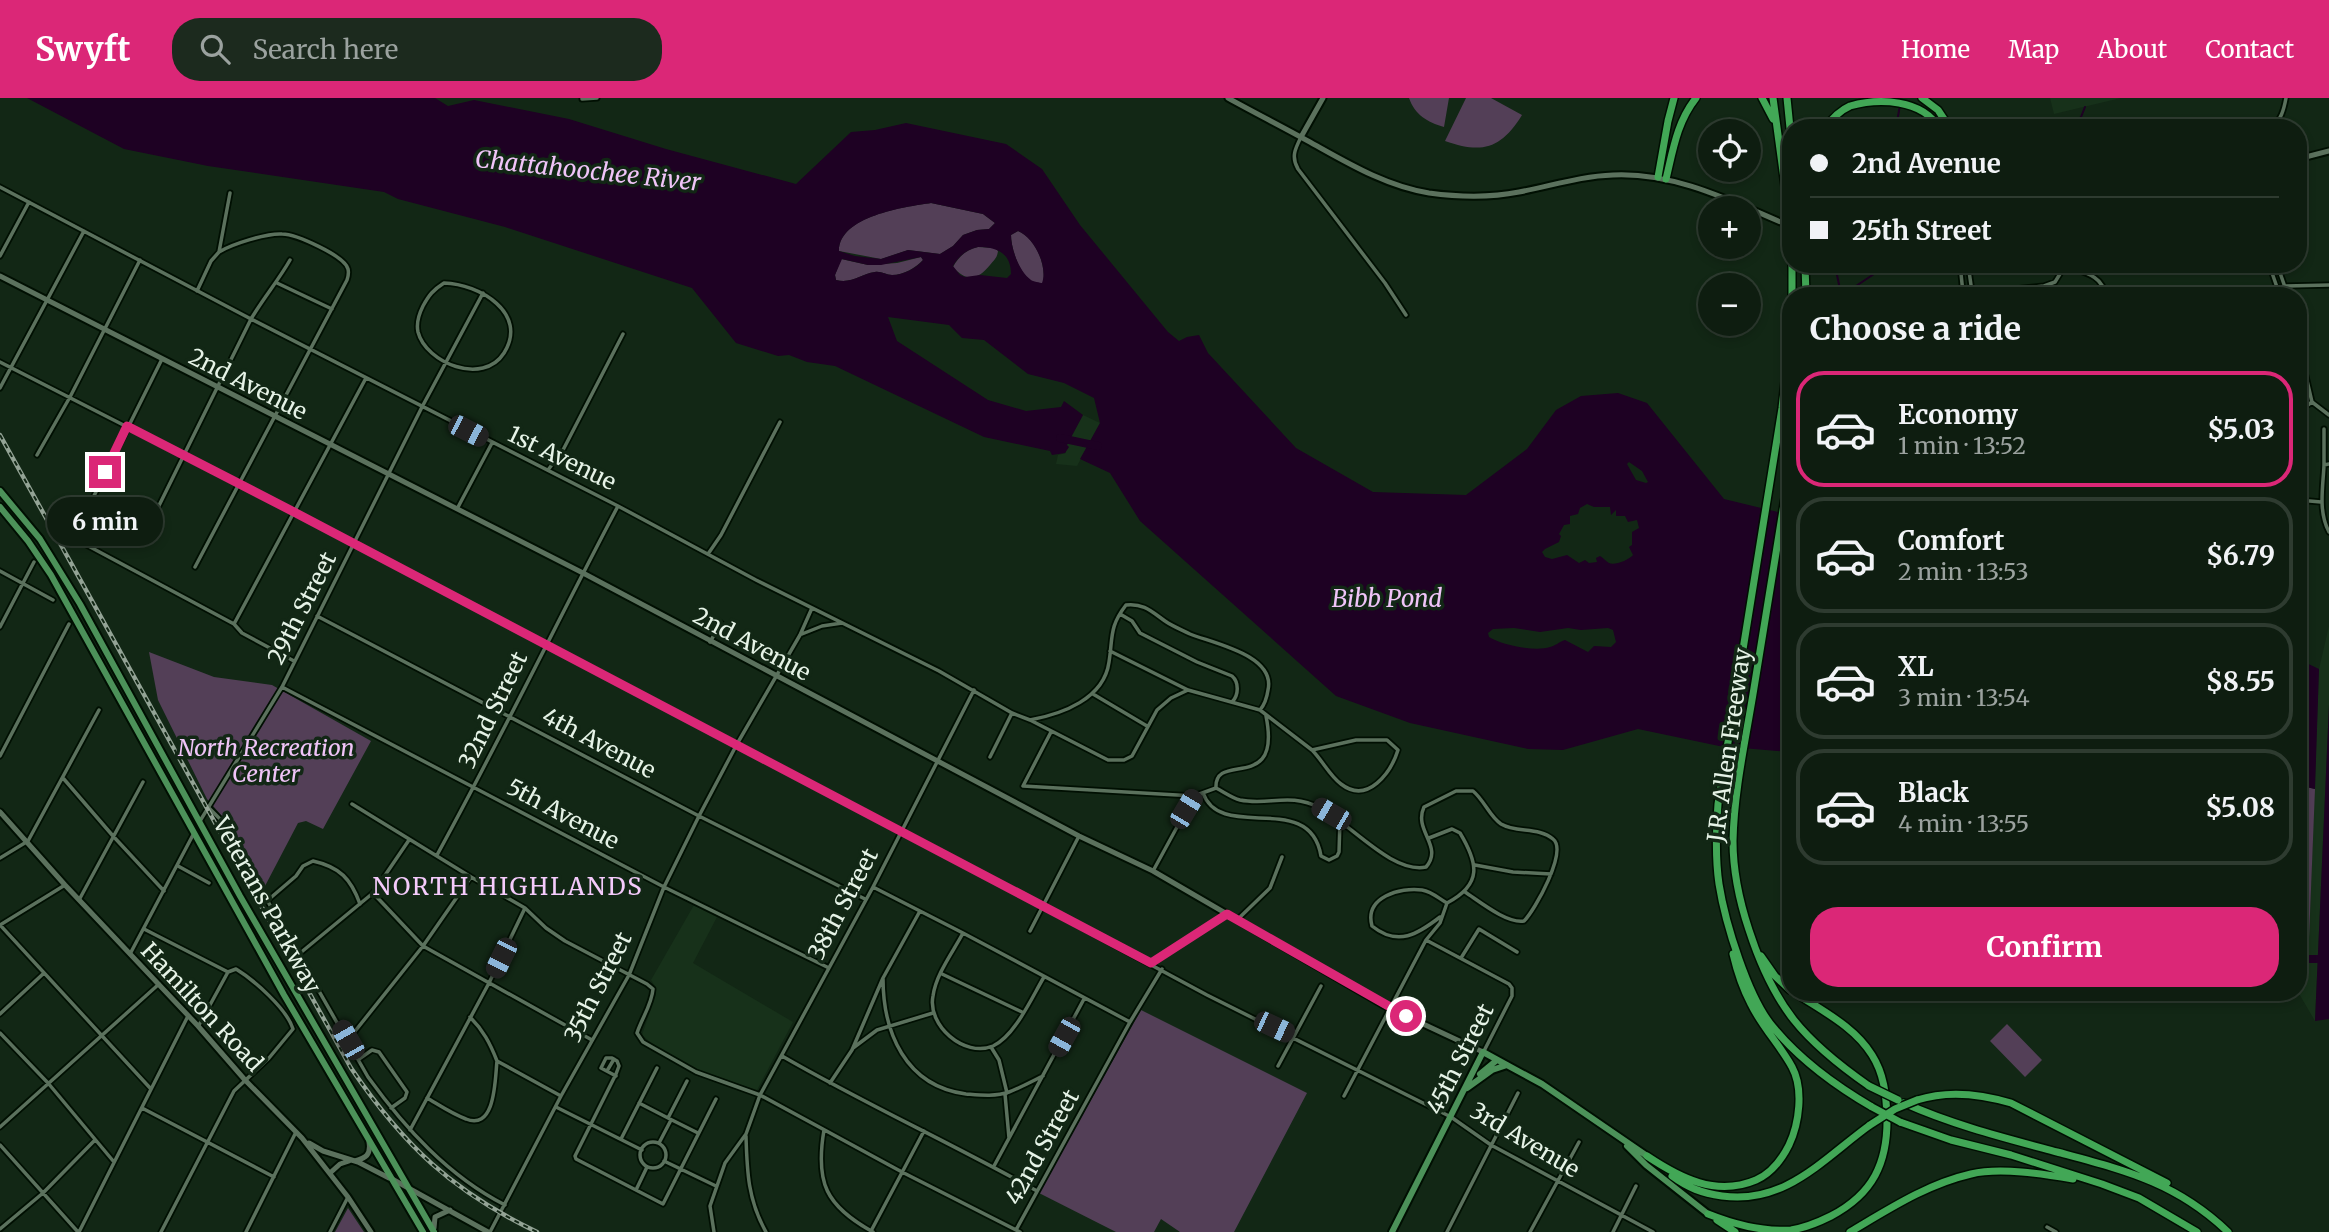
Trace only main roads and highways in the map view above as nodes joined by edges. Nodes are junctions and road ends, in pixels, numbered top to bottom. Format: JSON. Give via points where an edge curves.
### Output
{"nodes":[{"id":1,"x":1228,"y":98,"type":"edge"},
{"id":2,"x":1323,"y":98,"type":"edge"},
{"id":3,"x":1674,"y":98,"type":"edge"},
{"id":4,"x":1696,"y":98,"type":"edge"},
{"id":5,"x":1762,"y":98,"type":"edge"},
{"id":6,"x":1773,"y":98,"type":"edge"},
{"id":7,"x":1787,"y":98,"type":"edge"},
{"id":8,"x":1922,"y":98,"type":"edge"},
{"id":9,"x":1789,"y":119,"type":"edge"},
{"id":10,"x":1835,"y":119,"type":"edge"},
{"id":11,"x":1932,"y":119,"type":"edge"},
{"id":12,"x":1944,"y":119,"type":"edge"},
{"id":13,"x":1777,"y":129,"type":"junction"},
{"id":14,"x":1301,"y":137,"type":"junction"},
{"id":15,"x":2329,"y":151,"type":"edge"},
{"id":16,"x":2307,"y":157,"type":"edge"},
{"id":17,"x":1782,"y":165,"type":"edge"},
{"id":18,"x":1662,"y":178,"type":"junction"},
{"id":19,"x":1782,"y":223,"type":"edge"},
{"id":20,"x":0,"y":276,"type":"edge"},
{"id":21,"x":1782,"y":408,"type":"edge"},
{"id":22,"x":0,"y":491,"type":"edge"},
{"id":23,"x":0,"y":507,"type":"edge"},
{"id":24,"x":1782,"y":520,"type":"edge"},
{"id":25,"x":0,"y":812,"type":"edge"},
{"id":26,"x":1719,"y":885,"type":"junction"},
{"id":27,"x":1750,"y":934,"type":"junction"},
{"id":28,"x":1782,"y":981,"type":"edge"},
{"id":29,"x":1807,"y":1001,"type":"edge"},
{"id":30,"x":1483,"y":1052,"type":"junction"},
{"id":31,"x":1497,"y":1060,"type":"junction"},
{"id":32,"x":1507,"y":1065,"type":"junction"},
{"id":33,"x":1473,"y":1084,"type":"junction"},
{"id":34,"x":1465,"y":1089,"type":"junction"},
{"id":35,"x":1615,"y":1135,"type":"junction"},
{"id":36,"x":302,"y":1139,"type":"junction"},
{"id":37,"x":369,"y":1142,"type":"junction"},
{"id":38,"x":1647,"y":1156,"type":"junction"},
{"id":39,"x":353,"y":1161,"type":"junction"},
{"id":40,"x":330,"y":1173,"type":"junction"},
{"id":41,"x":389,"y":1178,"type":"junction"},
{"id":42,"x":2102,"y":1184,"type":"junction"},
{"id":43,"x":409,"y":1187,"type":"junction"},
{"id":44,"x":2199,"y":1206,"type":"junction"},
{"id":45,"x":450,"y":1210,"type":"junction"},
{"id":46,"x":1708,"y":1214,"type":"junction"},
{"id":47,"x":371,"y":1232,"type":"edge"},
{"id":48,"x":423,"y":1232,"type":"edge"},
{"id":49,"x":435,"y":1232,"type":"edge"},
{"id":50,"x":489,"y":1232,"type":"edge"},
{"id":51,"x":1392,"y":1232,"type":"edge"},
{"id":52,"x":1735,"y":1232,"type":"edge"},
{"id":53,"x":1850,"y":1232,"type":"edge"},
{"id":54,"x":2197,"y":1232,"type":"edge"},
{"id":55,"x":2228,"y":1232,"type":"edge"}],
"edges":[{"from":1,"to":14,"type":"main road"},
{"from":2,"to":14,"type":"main road"},
{"from":3,"to":18,"type":"highway"},
{"from":4,"to":18,"type":"highway","via":[[1686,111]]},
{"from":5,"to":13,"type":"highway"},
{"from":6,"to":13,"type":"highway"},
{"from":7,"to":9,"type":"highway"},
{"from":8,"to":12,"type":"highway"},
{"from":10,"to":11,"type":"highway","via":[[1849,106],[1889,98],[1912,103]]},
{"from":13,"to":17,"type":"highway","bridge":true},
{"from":14,"to":18,"type":"main road","via":[[1395,184],[1457,197],[1520,192],[1614,175]]},
{"from":15,"to":16,"type":"main road"},
{"from":18,"to":19,"type":"main road","via":[[1708,191]]},
{"from":20,"to":30,"type":"main road","name":"2nd Avenue","via":[[583,573],[1153,872],[1389,1008]]},
{"from":21,"to":26,"type":"highway","name":"J.R. Allen Freeway","via":[[1722,775],[1716,841]]},
{"from":22,"to":43,"type":"main road","name":"Veterans Parkway","via":[[65,578],[259,930]]},
{"from":23,"to":37,"type":"main road","name":"Veterans Parkway","via":[[51,575]]},
{"from":24,"to":27,"type":"highway","name":"J.R. Allen Freeway","via":[[1733,838],[1739,899]]},
{"from":25,"to":36,"type":"main road","name":"Hamilton Road"},
{"from":26,"to":38,"type":"highway","via":[[1735,964],[1751,1006],[1795,1074],[1796,1127],[1773,1168],[1756,1180],[1730,1187],[1695,1183]]},
{"from":26,"to":42,"type":"highway","name":"J.R. Allen Freeway","bridge":true,"via":[[1737,955],[1772,1026],[1843,1090],[1900,1122]]},
{"from":27,"to":28,"type":"highway","via":[[1767,966]]},
{"from":27,"to":44,"type":"highway","name":"J.R. Allen Freeway","bridge":true,"via":[[1773,992],[1793,1020],[1811,1041],[1869,1086],[1926,1113],[2122,1169]]},
{"from":29,"to":46,"type":"highway","via":[[1847,1027],[1877,1063],[1886,1089],[1887,1139],[1880,1166],[1857,1199],[1804,1227],[1753,1228]]},
{"from":30,"to":31,"type":"main road"},
{"from":30,"to":34,"type":"main road","name":"45th Street"},
{"from":31,"to":32,"type":"main road"},
{"from":31,"to":33,"type":"main road"},
{"from":32,"to":33,"type":"main road"},
{"from":32,"to":35,"type":"main road"},
{"from":33,"to":34,"type":"main road"},
{"from":34,"to":51,"type":"main road","name":"45th Street"},
{"from":35,"to":38,"type":"main road"},
{"from":35,"to":46,"type":"main road"},
{"from":36,"to":39,"type":"main road"},
{"from":36,"to":40,"type":"main road","name":"Hamilton Road"},
{"from":37,"to":39,"type":"main road","via":[[366,1158]]},
{"from":37,"to":41,"type":"main road","name":"Veterans Parkway"},
{"from":38,"to":44,"type":"highway","bridge":true,"via":[[1694,1190],[1754,1197],[1792,1183],[1895,1108],[1930,1096],[1986,1096],[2035,1114],[2157,1176]]},
{"from":39,"to":40,"type":"main road","via":[[345,1161]]},
{"from":39,"to":41,"type":"main road"},
{"from":40,"to":47,"type":"main road","name":"Hamilton Road"},
{"from":41,"to":43,"type":"main road"},
{"from":41,"to":48,"type":"main road","name":"Veterans Parkway"},
{"from":42,"to":53,"type":"highway","via":[[2023,1171],[1972,1173],[1924,1189]]},
{"from":42,"to":54,"type":"highway","via":[[2139,1198]]},
{"from":43,"to":45,"type":"main road"},
{"from":43,"to":49,"type":"main road","name":"Veterans Parkway"},
{"from":44,"to":55,"type":"highway","name":"J.R. Allen Freeway"},
{"from":45,"to":49,"type":"main road","via":[[435,1217]]},
{"from":45,"to":50,"type":"main road"},
{"from":46,"to":52,"type":"highway"}]}
